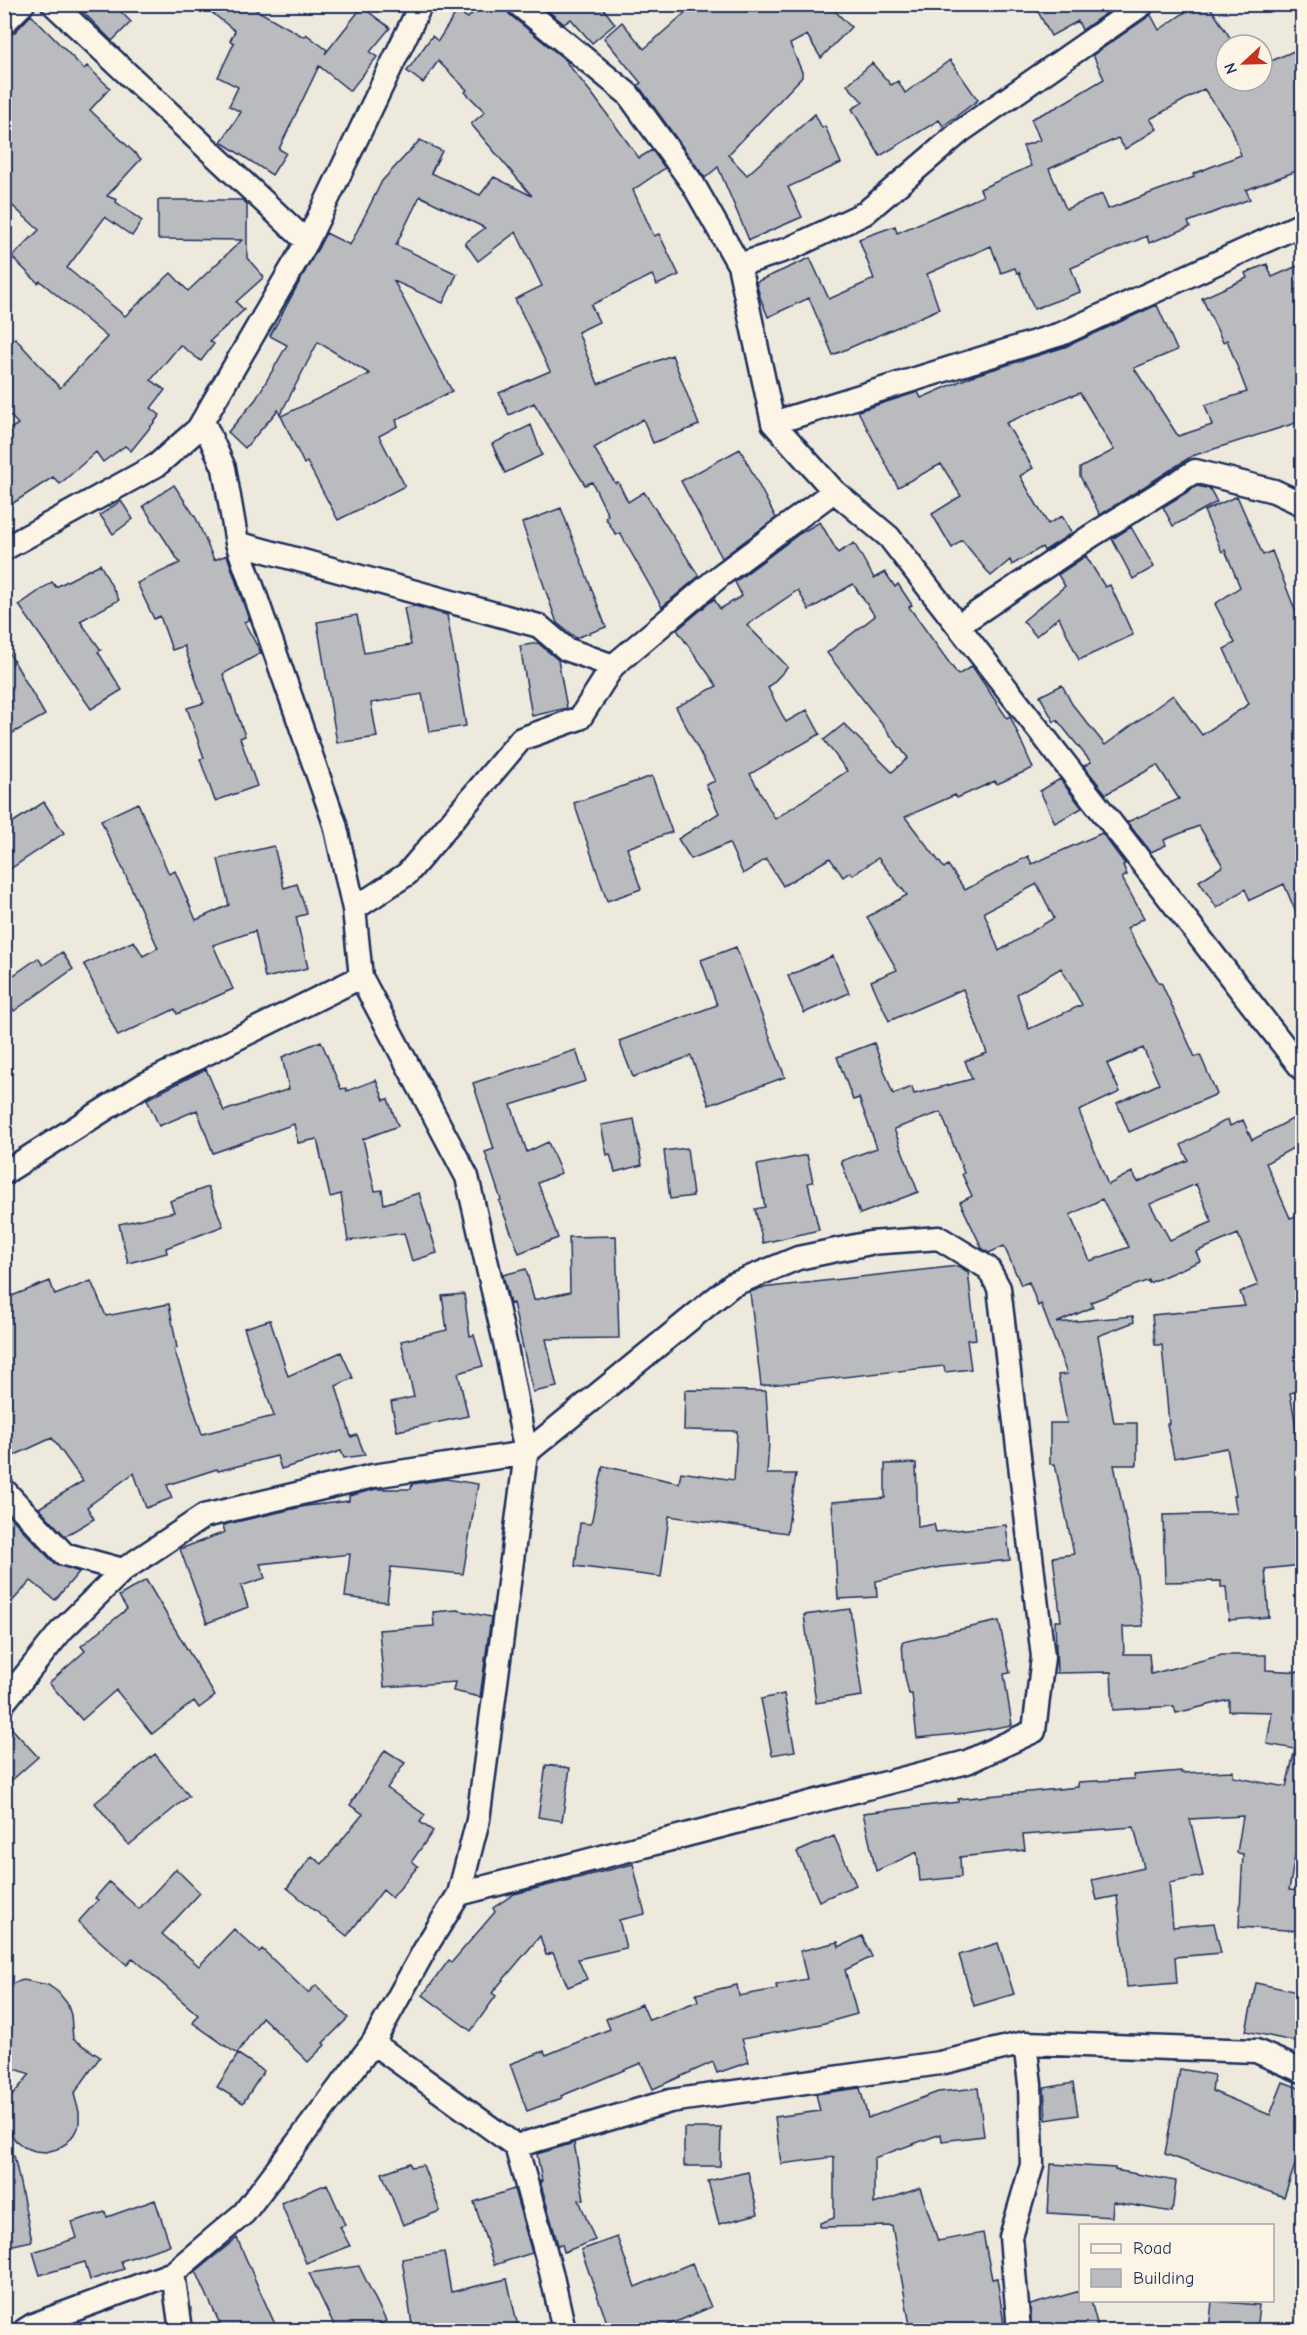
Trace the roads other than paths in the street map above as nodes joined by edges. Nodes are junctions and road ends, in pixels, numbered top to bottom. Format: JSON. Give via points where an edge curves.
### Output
{"nodes":[{"id":1,"x":23,"y":4,"type":"edge"},
{"id":2,"x":53,"y":4,"type":"edge"},
{"id":3,"x":421,"y":4,"type":"edge"},
{"id":4,"x":518,"y":4,"type":"edge"},
{"id":5,"x":1143,"y":4,"type":"edge"},
{"id":6,"x":4,"y":23,"type":"edge"},
{"id":7,"x":1302,"y":224,"type":"edge"},
{"id":8,"x":307,"y":242,"type":"junction"},
{"id":9,"x":739,"y":265,"type":"junction"},
{"id":10,"x":203,"y":421,"type":"junction"},
{"id":11,"x":773,"y":423,"type":"junction"},
{"id":12,"x":834,"y":492,"type":"junction"},
{"id":13,"x":1302,"y":504,"type":"edge"},
{"id":14,"x":237,"y":543,"type":"junction"},
{"id":15,"x":4,"y":549,"type":"edge"},
{"id":16,"x":959,"y":625,"type":"junction"},
{"id":17,"x":613,"y":666,"type":"junction"},
{"id":18,"x":354,"y":909,"type":"junction"},
{"id":19,"x":361,"y":978,"type":"junction"},
{"id":20,"x":1302,"y":1069,"type":"edge"},
{"id":21,"x":7,"y":1163,"type":"edge"},
{"id":22,"x":526,"y":1453,"type":"junction"},
{"id":23,"x":4,"y":1490,"type":"edge"},
{"id":24,"x":123,"y":1570,"type":"junction"},
{"id":25,"x":4,"y":1702,"type":"edge"},
{"id":26,"x":459,"y":1894,"type":"junction"},
{"id":27,"x":373,"y":2043,"type":"junction"},
{"id":28,"x":1025,"y":2043,"type":"junction"},
{"id":29,"x":1302,"y":2071,"type":"edge"},
{"id":30,"x":516,"y":2146,"type":"junction"},
{"id":31,"x":173,"y":2273,"type":"junction"},
{"id":32,"x":25,"y":2331,"type":"edge"},
{"id":33,"x":181,"y":2331,"type":"edge"},
{"id":34,"x":564,"y":2331,"type":"edge"},
{"id":35,"x":1019,"y":2331,"type":"edge"}],
"edges":[{"from":1,"to":6,"type":"street"},
{"from":2,"to":8,"type":"street"},
{"from":3,"to":8,"type":"street"},
{"from":4,"to":9,"type":"street","via":[[628,94],[693,184]]},
{"from":5,"to":9,"type":"street","via":[[961,130],[865,213],[791,248]]},
{"from":7,"to":11,"type":"street","via":[[1061,334]]},
{"from":8,"to":10,"type":"street"},
{"from":9,"to":11,"type":"street"},
{"from":10,"to":14,"type":"street","via":[[224,468]]},
{"from":10,"to":15,"type":"street","via":[[157,465]]},
{"from":11,"to":12,"type":"street"},
{"from":12,"to":16,"type":"street","via":[[889,537]]},
{"from":12,"to":17,"type":"street","via":[[722,575]]},
{"from":13,"to":16,"type":"street","via":[[1274,491],[1195,471]]},
{"from":14,"to":17,"type":"street","via":[[539,626],[566,649]]},
{"from":14,"to":18,"type":"street","via":[[335,824]]},
{"from":16,"to":20,"type":"street"},
{"from":17,"to":18,"type":"street","via":[[580,718],[521,739],[407,874]]},
{"from":18,"to":19,"type":"street"},
{"from":19,"to":21,"type":"street","via":[[145,1084]]},
{"from":19,"to":22,"type":"street","via":[[467,1176]]},
{"from":22,"to":24,"type":"street","via":[[373,1476],[204,1516]]},
{"from":22,"to":26,"type":"street","via":[[478,1820]]},
{"from":22,"to":26,"type":"street","via":[[732,1286],[798,1258],[870,1242],[939,1238],[988,1268],[999,1288],[1043,1657],[1034,1731],[968,1762]]},
{"from":23,"to":24,"type":"street","via":[[64,1554]]},
{"from":24,"to":25,"type":"street","via":[[61,1631]]},
{"from":26,"to":27,"type":"street"},
{"from":27,"to":30,"type":"street"},
{"from":27,"to":31,"type":"street","via":[[244,2213]]},
{"from":28,"to":29,"type":"street","via":[[1256,2051]]},
{"from":28,"to":30,"type":"street","via":[[940,2063],[670,2101]]},
{"from":28,"to":35,"type":"street","via":[[1032,2165],[1011,2237]]},
{"from":30,"to":34,"type":"street"},
{"from":31,"to":32,"type":"street"},
{"from":31,"to":33,"type":"street"}]}
